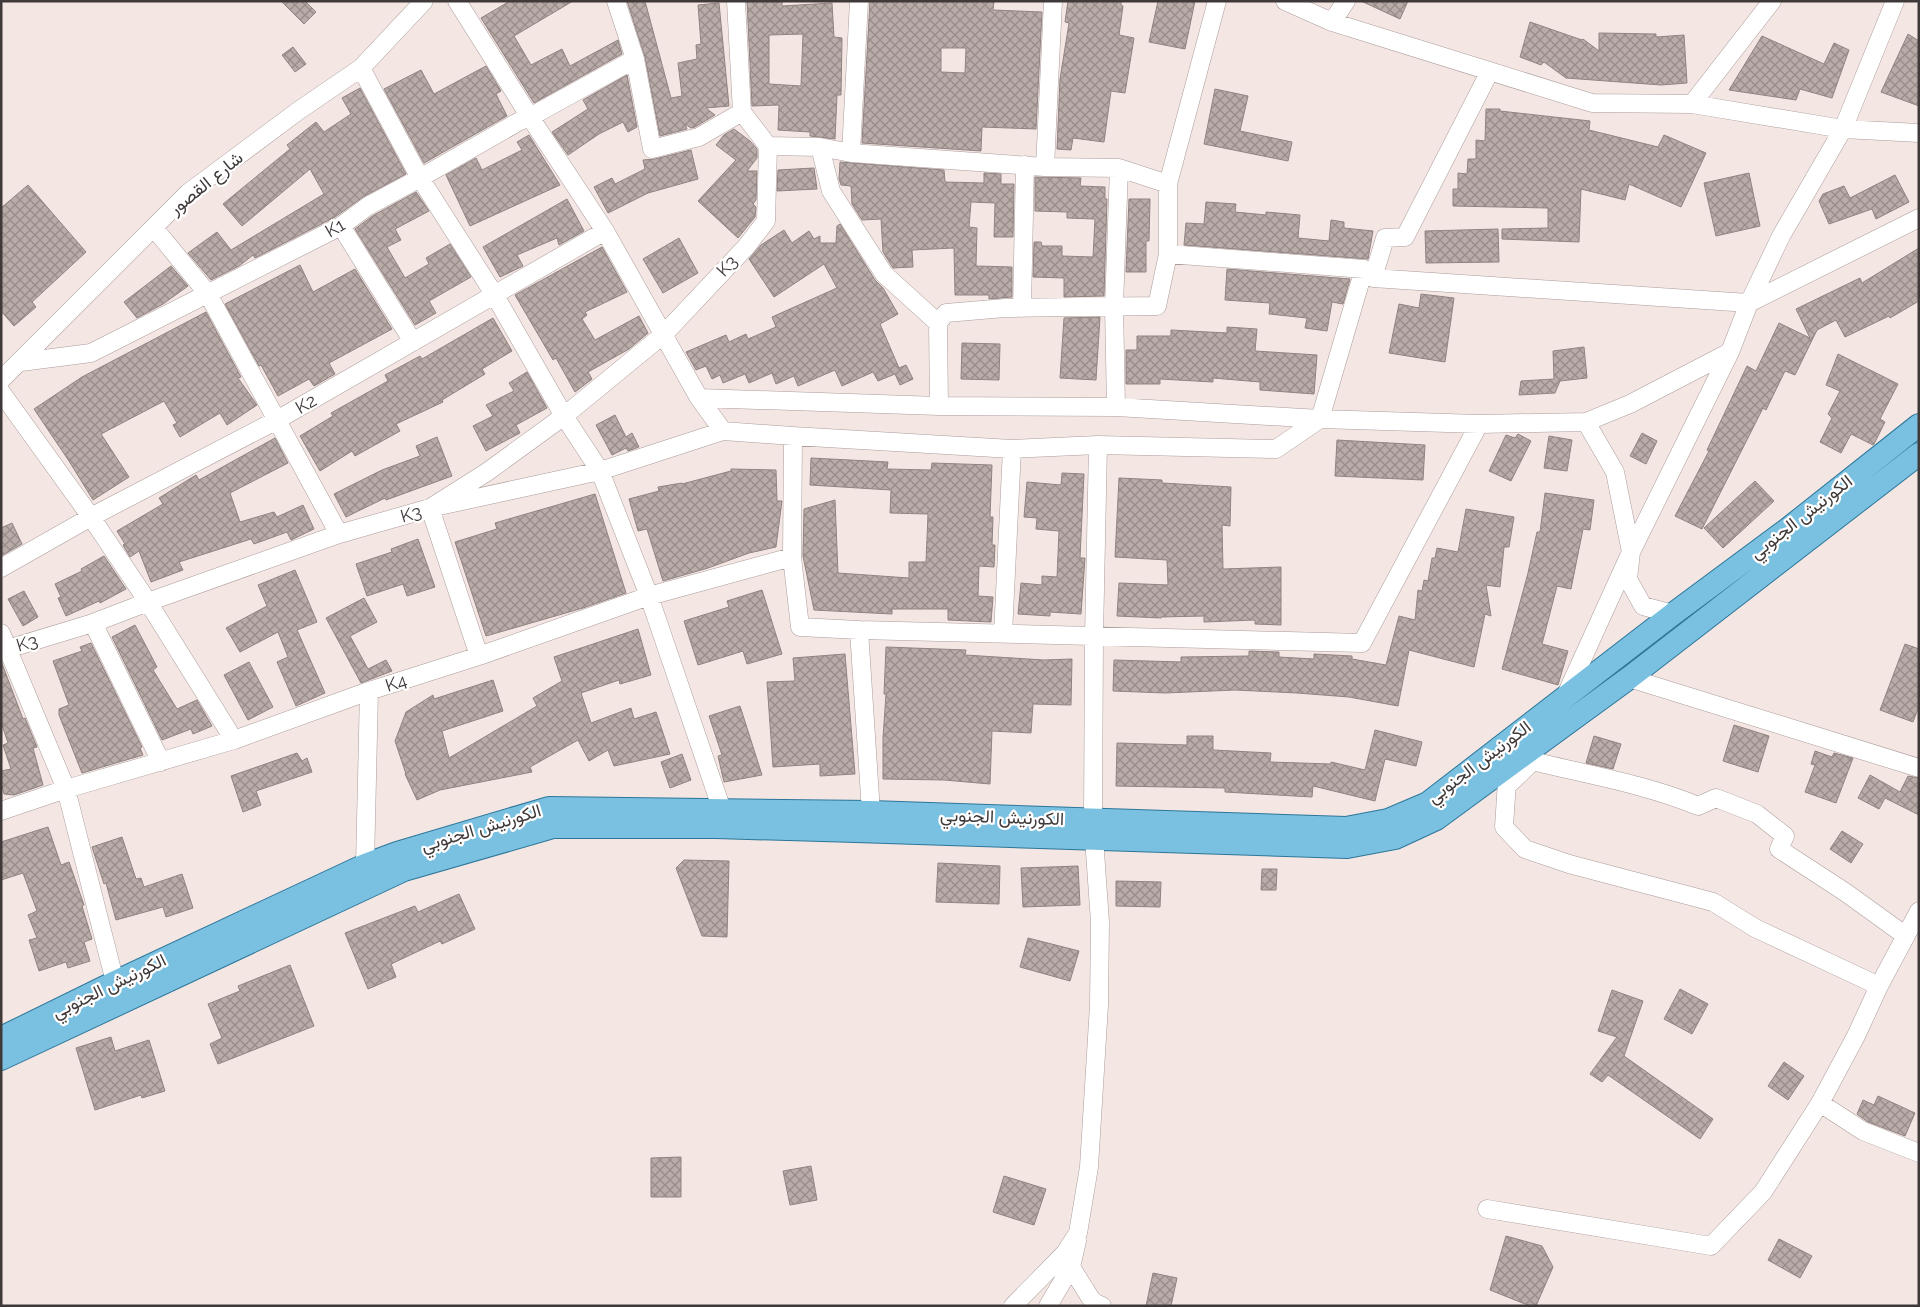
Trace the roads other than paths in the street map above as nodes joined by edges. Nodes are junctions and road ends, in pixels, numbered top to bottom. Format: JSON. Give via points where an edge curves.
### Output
{"nodes":[{"id":1,"x":424,"y":1,"type":"edge"},
{"id":2,"x":457,"y":1,"type":"edge"},
{"id":3,"x":616,"y":1,"type":"edge"},
{"id":4,"x":736,"y":1,"type":"edge"},
{"id":5,"x":859,"y":1,"type":"edge"},
{"id":6,"x":1054,"y":1,"type":"edge"},
{"id":7,"x":1217,"y":1,"type":"edge"},
{"id":8,"x":1285,"y":1,"type":"edge"},
{"id":9,"x":1346,"y":1,"type":"edge"},
{"id":10,"x":1772,"y":1,"type":"edge"},
{"id":11,"x":1895,"y":1,"type":"edge"},
{"id":12,"x":1332,"y":22,"type":"junction"},
{"id":13,"x":635,"y":59,"type":"junction"},
{"id":14,"x":361,"y":68,"type":"junction"},
{"id":15,"x":1490,"y":71,"type":"junction"},
{"id":16,"x":1692,"y":104,"type":"junction"},
{"id":17,"x":742,"y":112,"type":"junction"},
{"id":18,"x":530,"y":117,"type":"junction"},
{"id":19,"x":1843,"y":129,"type":"junction"},
{"id":20,"x":1919,"y":133,"type":"edge"},
{"id":21,"x":768,"y":146,"type":"junction"},
{"id":22,"x":820,"y":147,"type":"junction"},
{"id":23,"x":851,"y":153,"type":"junction"},
{"id":24,"x":1025,"y":165,"type":"junction"},
{"id":25,"x":1045,"y":167,"type":"junction"},
{"id":26,"x":1119,"y":168,"type":"junction"},
{"id":27,"x":420,"y":178,"type":"junction"},
{"id":28,"x":1168,"y":184,"type":"junction"},
{"id":29,"x":1919,"y":218,"type":"edge"},
{"id":30,"x":341,"y":226,"type":"junction"},
{"id":31,"x":154,"y":228,"type":"junction"},
{"id":32,"x":605,"y":231,"type":"junction"},
{"id":33,"x":1168,"y":254,"type":"junction"},
{"id":34,"x":1368,"y":273,"type":"junction"},
{"id":35,"x":208,"y":294,"type":"junction"},
{"id":36,"x":494,"y":294,"type":"junction"},
{"id":37,"x":1749,"y":303,"type":"junction"},
{"id":38,"x":1114,"y":306,"type":"junction"},
{"id":39,"x":1022,"y":308,"type":"junction"},
{"id":40,"x":938,"y":323,"type":"junction"},
{"id":41,"x":664,"y":334,"type":"junction"},
{"id":42,"x":413,"y":342,"type":"junction"},
{"id":43,"x":1730,"y":352,"type":"junction"},
{"id":44,"x":21,"y":362,"type":"junction"},
{"id":45,"x":1,"y":380,"type":"edge"},
{"id":46,"x":1,"y":392,"type":"edge"},
{"id":47,"x":699,"y":398,"type":"junction"},
{"id":48,"x":939,"y":406,"type":"junction"},
{"id":49,"x":1116,"y":408,"type":"junction"},
{"id":50,"x":564,"y":416,"type":"junction"},
{"id":51,"x":1320,"y":419,"type":"junction"},
{"id":52,"x":277,"y":420,"type":"junction"},
{"id":53,"x":1586,"y":422,"type":"junction"},
{"id":54,"x":1479,"y":424,"type":"junction"},
{"id":55,"x":1919,"y":425,"type":"edge"},
{"id":56,"x":723,"y":431,"type":"junction"},
{"id":57,"x":793,"y":436,"type":"junction"},
{"id":58,"x":1098,"y":445,"type":"junction"},
{"id":59,"x":1012,"y":449,"type":"junction"},
{"id":60,"x":1919,"y":454,"type":"edge"},
{"id":61,"x":600,"y":471,"type":"junction"},
{"id":62,"x":430,"y":508,"type":"junction"},
{"id":63,"x":91,"y":517,"type":"junction"},
{"id":64,"x":339,"y":534,"type":"junction"},
{"id":65,"x":1631,"y":552,"type":"junction"},
{"id":66,"x":792,"y":557,"type":"junction"},
{"id":67,"x":1,"y":568,"type":"edge"},
{"id":68,"x":649,"y":596,"type":"junction"},
{"id":69,"x":148,"y":602,"type":"junction"},
{"id":70,"x":1673,"y":614,"type":"junction"},
{"id":71,"x":93,"y":623,"type":"junction"},
{"id":72,"x":859,"y":630,"type":"junction"},
{"id":73,"x":1003,"y":634,"type":"junction"},
{"id":74,"x":1094,"y":637,"type":"junction"},
{"id":75,"x":4,"y":644,"type":"edge"},
{"id":76,"x":479,"y":656,"type":"junction"},
{"id":77,"x":1629,"y":678,"type":"junction"},
{"id":78,"x":369,"y":691,"type":"junction"},
{"id":79,"x":1565,"y":697,"type":"junction"},
{"id":80,"x":234,"y":740,"type":"junction"},
{"id":81,"x":161,"y":762,"type":"junction"},
{"id":82,"x":1919,"y":768,"type":"edge"},
{"id":83,"x":1507,"y":776,"type":"junction"},
{"id":84,"x":66,"y":789,"type":"junction"},
{"id":85,"x":722,"y":810,"type":"junction"},
{"id":86,"x":1,"y":811,"type":"edge"},
{"id":87,"x":871,"y":812,"type":"junction"},
{"id":88,"x":1094,"y":829,"type":"junction"},
{"id":89,"x":365,"y":865,"type":"junction"},
{"id":90,"x":1919,"y":911,"type":"edge"},
{"id":91,"x":1906,"y":936,"type":"junction"},
{"id":92,"x":115,"y":982,"type":"junction"},
{"id":93,"x":1879,"y":986,"type":"junction"},
{"id":94,"x":1,"y":1038,"type":"edge"},
{"id":95,"x":1,"y":1059,"type":"edge"},
{"id":96,"x":1820,"y":1103,"type":"junction"},
{"id":97,"x":1919,"y":1152,"type":"edge"},
{"id":98,"x":1487,"y":1209,"type":"dead end"},
{"id":99,"x":1078,"y":1234,"type":"junction"},
{"id":100,"x":1071,"y":1267,"type":"junction"},
{"id":101,"x":1013,"y":1306,"type":"edge"},
{"id":102,"x":1048,"y":1306,"type":"edge"},
{"id":103,"x":1102,"y":1306,"type":"edge"}],
"edges":[{"from":1,"to":14,"type":"street","name":"شارع القصور"},
{"from":2,"to":18,"type":"street"},
{"from":3,"to":13,"type":"street"},
{"from":4,"to":17,"type":"street"},
{"from":5,"to":23,"type":"street"},
{"from":6,"to":25,"type":"street"},
{"from":7,"to":28,"type":"street"},
{"from":8,"to":12,"type":"street"},
{"from":9,"to":12,"type":"street"},
{"from":10,"to":16,"type":"street"},
{"from":11,"to":19,"type":"street"},
{"from":12,"to":15,"type":"street"},
{"from":13,"to":17,"type":"street","via":[[652,149],[699,137]]},
{"from":13,"to":18,"type":"street","name":"K1"},
{"from":14,"to":27,"type":"street"},
{"from":14,"to":31,"type":"street","name":"شارع القصور","via":[[188,193]]},
{"from":15,"to":16,"type":"street","via":[[1592,103]]},
{"from":15,"to":34,"type":"street","via":[[1405,237],[1385,238]]},
{"from":16,"to":19,"type":"street"},
{"from":17,"to":21,"type":"street"},
{"from":18,"to":27,"type":"street","name":"K1"},
{"from":18,"to":32,"type":"street"},
{"from":19,"to":20,"type":"street"},
{"from":19,"to":37,"type":"street","via":[[1781,236]]},
{"from":21,"to":22,"type":"street"},
{"from":21,"to":41,"type":"street","name":"K3","via":[[766,221],[746,247]]},
{"from":22,"to":23,"type":"street"},
{"from":22,"to":40,"type":"street","via":[[830,190],[884,274]]},
{"from":23,"to":24,"type":"street"},
{"from":24,"to":25,"type":"street"},
{"from":24,"to":39,"type":"street"},
{"from":25,"to":26,"type":"street"},
{"from":26,"to":28,"type":"street"},
{"from":26,"to":38,"type":"street"},
{"from":27,"to":30,"type":"street","name":"K1","via":[[368,206]]},
{"from":27,"to":36,"type":"street"},
{"from":28,"to":33,"type":"street"},
{"from":29,"to":37,"type":"street"},
{"from":30,"to":35,"type":"street","name":"K1"},
{"from":30,"to":42,"type":"street"},
{"from":31,"to":35,"type":"street"},
{"from":31,"to":44,"type":"street","name":"شارع القصور"},
{"from":32,"to":36,"type":"street","name":"K2"},
{"from":32,"to":41,"type":"street"},
{"from":33,"to":34,"type":"street"},
{"from":33,"to":38,"type":"street","via":[[1157,306]]},
{"from":34,"to":37,"type":"street"},
{"from":34,"to":51,"type":"street"},
{"from":35,"to":44,"type":"street","name":"K1","via":[[91,353]]},
{"from":35,"to":52,"type":"street"},
{"from":36,"to":42,"type":"street","name":"K2"},
{"from":36,"to":50,"type":"street"},
{"from":37,"to":43,"type":"street"},
{"from":38,"to":39,"type":"street"},
{"from":38,"to":49,"type":"street"},
{"from":39,"to":40,"type":"street","via":[[946,313]]},
{"from":40,"to":48,"type":"street"},
{"from":41,"to":47,"type":"street"},
{"from":41,"to":50,"type":"street","name":"K3"},
{"from":42,"to":52,"type":"street","name":"K2"},
{"from":43,"to":53,"type":"street","via":[[1630,404]]},
{"from":43,"to":65,"type":"street"},
{"from":44,"to":45,"type":"street","name":"شارع القصور"},
{"from":46,"to":63,"type":"street"},
{"from":47,"to":48,"type":"street"},
{"from":47,"to":56,"type":"street"},
{"from":48,"to":49,"type":"street"},
{"from":49,"to":51,"type":"street"},
{"from":50,"to":61,"type":"street"},
{"from":50,"to":62,"type":"street","name":"K3","via":[[488,472]]},
{"from":51,"to":54,"type":"street"},
{"from":51,"to":58,"type":"street","via":[[1276,448]]},
{"from":52,"to":63,"type":"street","name":"K2"},
{"from":52,"to":64,"type":"street"},
{"from":53,"to":54,"type":"street"},
{"from":53,"to":65,"type":"street","via":[[1615,472]]},
{"from":54,"to":74,"type":"street","via":[[1362,643]]},
{"from":55,"to":70,"type":"main road","name":"الكورنيش الجنوبي"},
{"from":56,"to":57,"type":"street"},
{"from":56,"to":61,"type":"street"},
{"from":57,"to":59,"type":"street"},
{"from":57,"to":66,"type":"street"},
{"from":58,"to":59,"type":"street"},
{"from":58,"to":74,"type":"street"},
{"from":59,"to":73,"type":"street"},
{"from":60,"to":77,"type":"main road","name":"الكورنيش الجنوبي"},
{"from":61,"to":62,"type":"street"},
{"from":61,"to":68,"type":"street"},
{"from":62,"to":64,"type":"street","name":"K3"},
{"from":62,"to":76,"type":"street"},
{"from":63,"to":67,"type":"street","name":"K2"},
{"from":63,"to":69,"type":"street"},
{"from":64,"to":69,"type":"street","name":"K3"},
{"from":65,"to":70,"type":"street","via":[[1628,579],[1643,606]]},
{"from":65,"to":79,"type":"street"},
{"from":66,"to":68,"type":"street","name":"K4"},
{"from":66,"to":72,"type":"street","via":[[800,626]]},
{"from":68,"to":76,"type":"street","name":"K4"},
{"from":68,"to":85,"type":"street"},
{"from":69,"to":71,"type":"street","name":"K3"},
{"from":69,"to":80,"type":"street"},
{"from":70,"to":79,"type":"main road","name":"الكورنيش الجنوبي"},
{"from":71,"to":75,"type":"street","name":"K3"},
{"from":71,"to":81,"type":"street"},
{"from":72,"to":73,"type":"street"},
{"from":72,"to":87,"type":"street"},
{"from":73,"to":74,"type":"street"},
{"from":74,"to":88,"type":"street"},
{"from":75,"to":84,"type":"street"},
{"from":76,"to":78,"type":"street","name":"K4"},
{"from":77,"to":82,"type":"street"},
{"from":77,"to":83,"type":"main road","name":"الكورنيش الجنوبي"},
{"from":78,"to":80,"type":"street","name":"K4"},
{"from":78,"to":89,"type":"street"},
{"from":79,"to":88,"type":"main road","name":"الكورنيش الجنوبي","via":[[1428,803],[1388,820],[1346,828]]},
{"from":80,"to":81,"type":"street","name":"K4"},
{"from":81,"to":84,"type":"street","name":"K4"},
{"from":83,"to":88,"type":"main road","name":"الكورنيش الجنوبي","via":[[1436,819],[1395,838],[1348,847]]},
{"from":83,"to":91,"type":"street","via":[[1533,761],[1669,794],[1698,806],[1716,798],[1757,814],[1784,836],[1779,848]]},
{"from":83,"to":93,"type":"street","via":[[1504,827],[1525,848],[1569,864],[1713,902],[1755,928]]},
{"from":84,"to":86,"type":"street","name":"K4"},
{"from":84,"to":92,"type":"street"},
{"from":85,"to":87,"type":"main road","name":"الكورنيش الجنوبي"},
{"from":85,"to":89,"type":"main road","name":"الكورنيش الجنوبي","via":[[549,808]]},
{"from":87,"to":88,"type":"main road","name":"الكورنيش الجنوبي"},
{"from":88,"to":95,"type":"main road","name":"الكورنيش الجنوبي","via":[[553,827],[404,870]]},
{"from":88,"to":99,"type":"street","via":[[1100,922],[1099,1005],[1089,1168]]},
{"from":89,"to":92,"type":"main road","name":"الكورنيش الجنوبي"},
{"from":90,"to":91,"type":"street"},
{"from":91,"to":93,"type":"street"},
{"from":92,"to":94,"type":"main road","name":"الكورنيش الجنوبي"},
{"from":93,"to":96,"type":"street"},
{"from":96,"to":97,"type":"street","via":[[1863,1132]]},
{"from":96,"to":98,"type":"street","via":[[1763,1192],[1711,1246]]},
{"from":99,"to":100,"type":"street"},
{"from":99,"to":101,"type":"street","via":[[1065,1253]]},
{"from":100,"to":102,"type":"street"},
{"from":100,"to":103,"type":"street","via":[[1093,1302]]}]}
